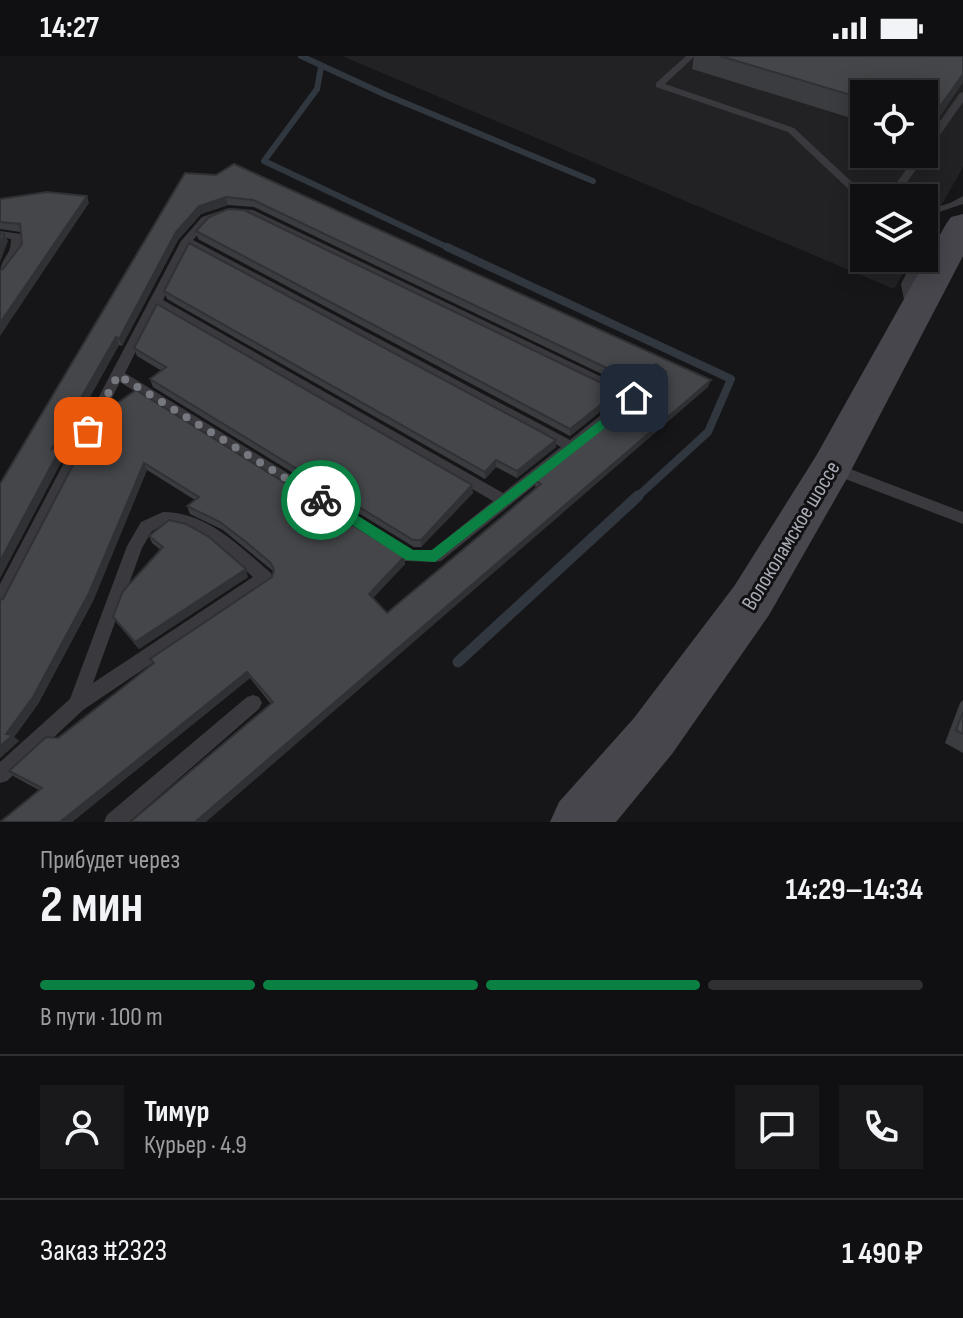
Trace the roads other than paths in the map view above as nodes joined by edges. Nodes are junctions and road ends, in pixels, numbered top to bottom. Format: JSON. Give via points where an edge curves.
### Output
{"nodes":[{"id":1,"x":691,"y":56,"type":"edge"},
{"id":2,"x":963,"y":95,"type":"edge"},
{"id":3,"x":938,"y":131,"type":"edge"},
{"id":4,"x":850,"y":185,"type":"edge"},
{"id":5,"x":963,"y":199,"type":"edge"},
{"id":6,"x":938,"y":210,"type":"edge"},
{"id":7,"x":963,"y":224,"type":"edge"},
{"id":8,"x":0,"y":234,"type":"edge"},
{"id":9,"x":187,"y":241,"type":"junction"},
{"id":10,"x":0,"y":272,"type":"edge"},
{"id":11,"x":913,"y":272,"type":"edge"},
{"id":12,"x":156,"y":301,"type":"junction"},
{"id":13,"x":913,"y":315,"type":"junction"},
{"id":14,"x":118,"y":375,"type":"junction"},
{"id":15,"x":654,"y":380,"type":"edge"},
{"id":16,"x":634,"y":398,"type":"junction"},
{"id":17,"x":572,"y":447,"type":"junction"},
{"id":18,"x":831,"y":468,"type":"junction"},
{"id":19,"x":505,"y":501,"type":"junction"},
{"id":20,"x":963,"y":518,"type":"edge"},
{"id":21,"x":0,"y":600,"type":"edge"},
{"id":22,"x":253,"y":703,"type":"dead end"},
{"id":23,"x":77,"y":704,"type":"junction"},
{"id":24,"x":0,"y":774,"type":"edge"},
{"id":25,"x":114,"y":822,"type":"edge"},
{"id":26,"x":579,"y":822,"type":"edge"}],
"edges":[{"from":1,"to":4,"type":"lane","via":[[659,85],[791,130]]},
{"from":2,"to":3,"type":"lane"},
{"from":5,"to":6,"type":"lane"},
{"from":7,"to":13,"type":"main road","name":"Волоколамское шоссе"},
{"from":8,"to":10,"type":"lane","via":[[17,236],[17,250]]},
{"from":9,"to":12,"type":"lane"},
{"from":9,"to":16,"type":"lane","via":[[211,215],[249,212]]},
{"from":9,"to":17,"type":"lane"},
{"from":11,"to":13,"type":"lane","via":[[907,284]]},
{"from":12,"to":14,"type":"lane"},
{"from":12,"to":19,"type":"lane"},
{"from":13,"to":18,"type":"main road","name":"Волоколамское шоссе"},
{"from":14,"to":19,"type":"lane","via":[[411,556],[435,556]]},
{"from":14,"to":21,"type":"lane"},
{"from":15,"to":16,"type":"lane"},
{"from":16,"to":17,"type":"lane"},
{"from":17,"to":19,"type":"lane"},
{"from":18,"to":20,"type":"lane"},
{"from":18,"to":26,"type":"main road","name":"Волоколамское шоссе","via":[[752,600],[653,736]]},
{"from":22,"to":25,"type":"lane"},
{"from":23,"to":23,"type":"lane","via":[[135,546],[149,525],[170,517],[195,521],[265,578]]},
{"from":23,"to":24,"type":"lane"}]}
